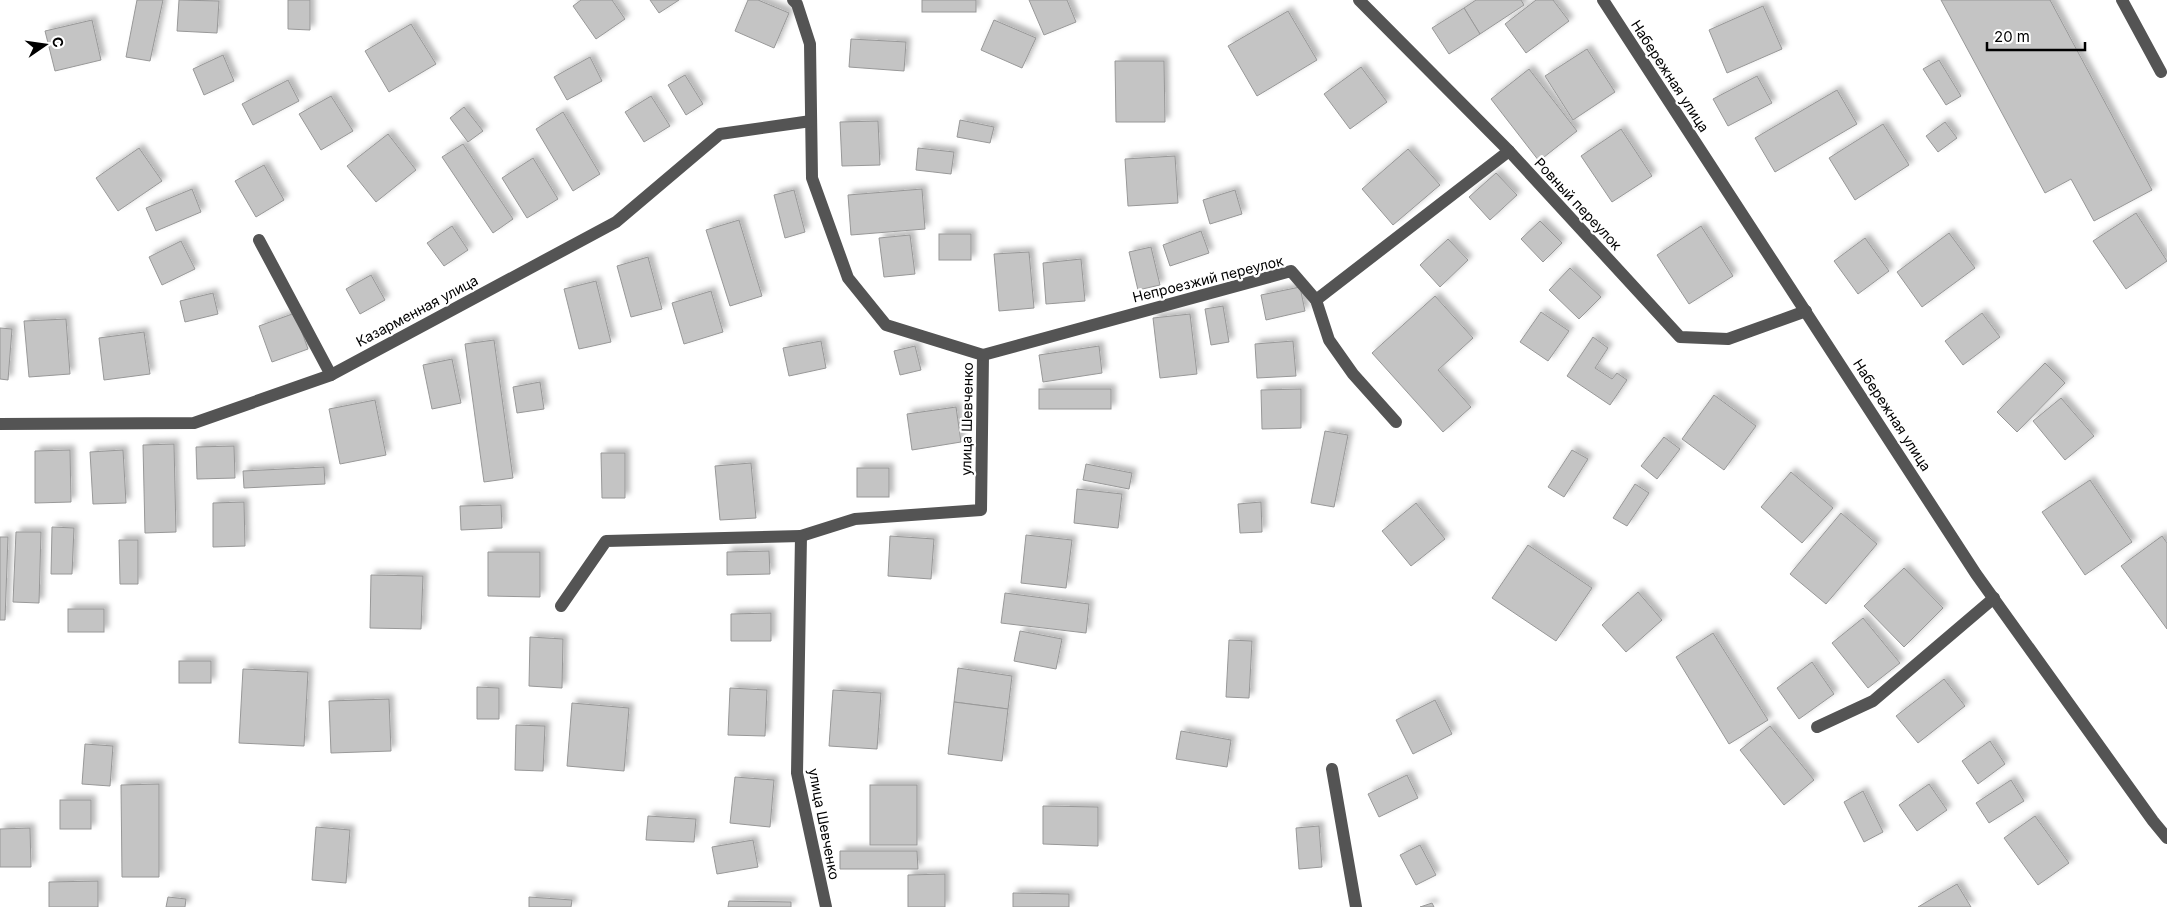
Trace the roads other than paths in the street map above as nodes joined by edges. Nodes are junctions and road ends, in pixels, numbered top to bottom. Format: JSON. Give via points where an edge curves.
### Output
{"nodes":[{"id":1,"x":793,"y":0,"type":"edge"},
{"id":2,"x":1359,"y":0,"type":"edge"},
{"id":3,"x":1603,"y":0,"type":"edge"},
{"id":4,"x":2122,"y":0,"type":"edge"},
{"id":5,"x":2161,"y":72,"type":"dead end"},
{"id":6,"x":811,"y":121,"type":"junction"},
{"id":7,"x":1509,"y":151,"type":"junction"},
{"id":8,"x":259,"y":240,"type":"dead end"},
{"id":9,"x":1316,"y":300,"type":"junction"},
{"id":10,"x":1806,"y":310,"type":"junction"},
{"id":11,"x":983,"y":355,"type":"junction"},
{"id":12,"x":331,"y":375,"type":"junction"},
{"id":13,"x":1396,"y":422,"type":"dead end"},
{"id":14,"x":0,"y":424,"type":"edge"},
{"id":15,"x":801,"y":536,"type":"junction"},
{"id":16,"x":1994,"y":598,"type":"junction"},
{"id":17,"x":561,"y":606,"type":"dead end"},
{"id":18,"x":1817,"y":727,"type":"dead end"},
{"id":19,"x":1332,"y":769,"type":"dead end"},
{"id":20,"x":2167,"y":838,"type":"edge"},
{"id":21,"x":826,"y":907,"type":"edge"},
{"id":22,"x":1356,"y":907,"type":"edge"}],
"edges":[{"from":1,"to":6,"type":"street","name":"улица Шевченко","via":[[810,44]]},
{"from":2,"to":7,"type":"street","name":"Ровный переулок"},
{"from":3,"to":10,"type":"street","name":"Набережная улица"},
{"from":4,"to":5,"type":"street"},
{"from":6,"to":11,"type":"street","name":"улица Шевченко","via":[[812,178],[848,278],[886,325]]},
{"from":6,"to":12,"type":"street","name":"Казарменная улица","via":[[720,134],[616,222]]},
{"from":7,"to":9,"type":"street"},
{"from":7,"to":10,"type":"street","name":"Ровный переулок","via":[[1680,337],[1728,339]]},
{"from":8,"to":12,"type":"street"},
{"from":9,"to":11,"type":"street","name":"Непроезжий переулок","via":[[1291,271]]},
{"from":9,"to":13,"type":"street","name":"Непроезжий переулок","via":[[1329,340],[1353,374]]},
{"from":10,"to":16,"type":"street","name":"Набережная улица"},
{"from":11,"to":15,"type":"street","name":"улица Шевченко","via":[[981,510],[855,518]]},
{"from":12,"to":14,"type":"street","name":"Казарменная улица","via":[[194,423]]},
{"from":15,"to":17,"type":"street","name":"улица Шевченко","via":[[606,540]]},
{"from":15,"to":21,"type":"street","name":"улица Шевченко","via":[[797,773]]},
{"from":16,"to":18,"type":"street","via":[[1872,701]]},
{"from":16,"to":20,"type":"street","name":"Набережная улица"},
{"from":19,"to":22,"type":"street"}]}
